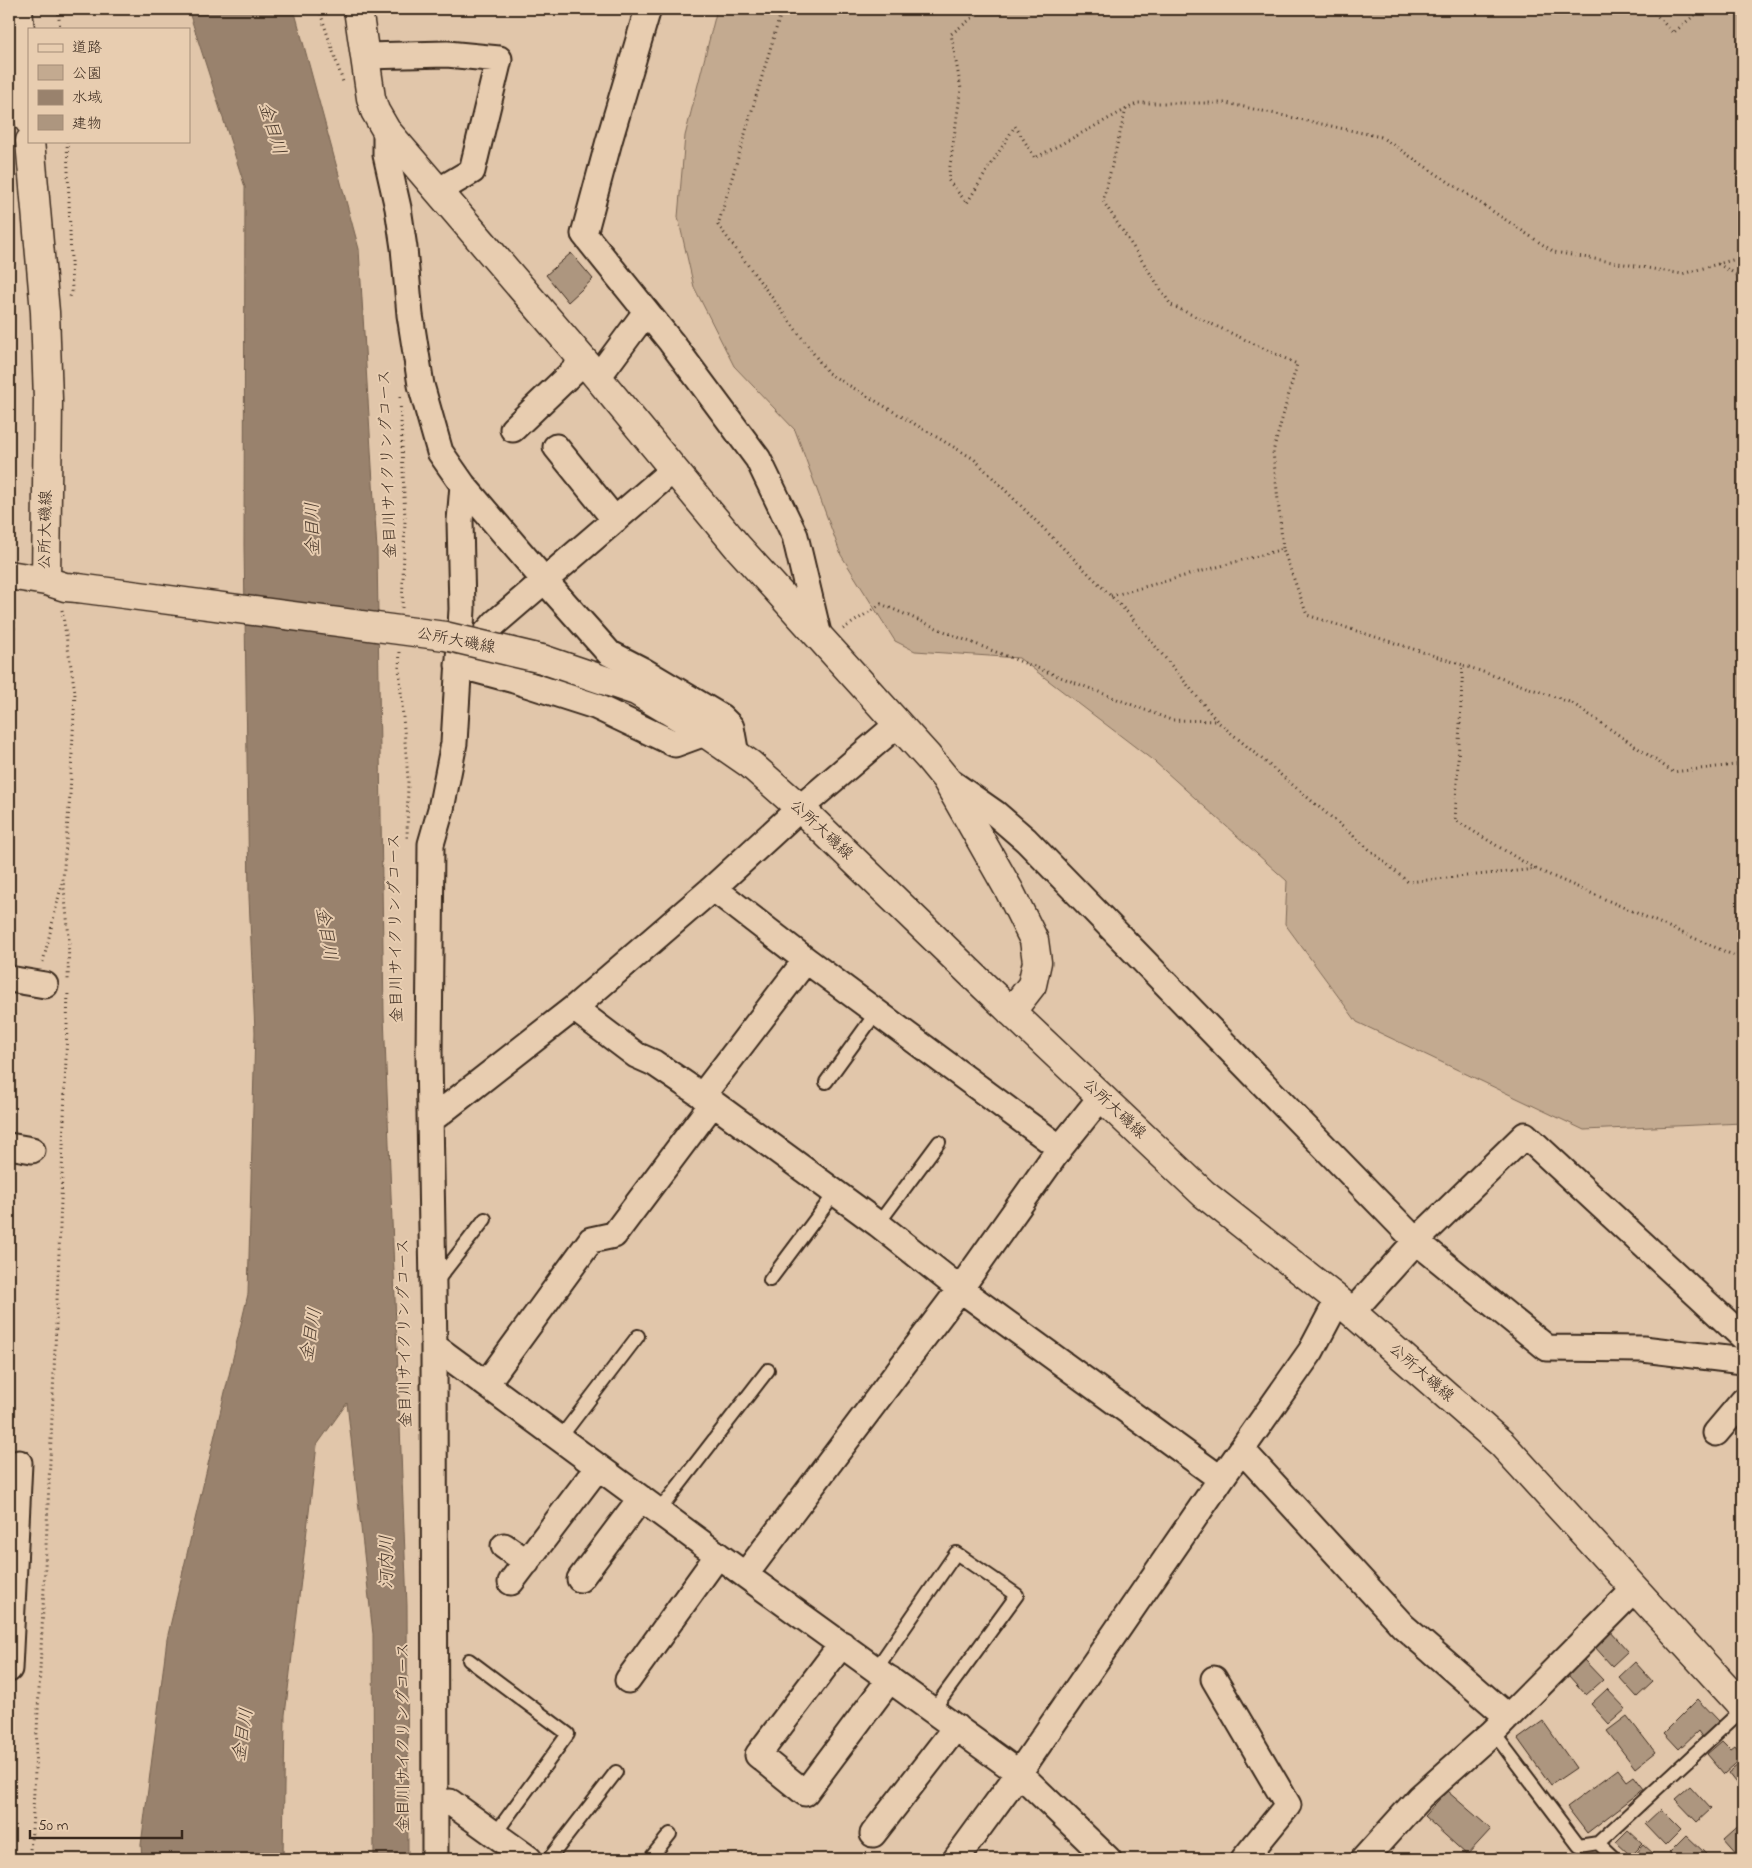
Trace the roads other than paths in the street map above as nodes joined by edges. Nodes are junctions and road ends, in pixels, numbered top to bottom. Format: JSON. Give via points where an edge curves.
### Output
{"nodes":[{"id":1,"x":18,"y":9,"type":"edge"},
{"id":2,"x":358,"y":9,"type":"edge"},
{"id":3,"x":648,"y":9,"type":"edge"},
{"id":4,"x":365,"y":56,"type":"junction"},
{"id":5,"x":17,"y":85,"type":"edge"},
{"id":6,"x":28,"y":118,"type":"edge"},
{"id":7,"x":386,"y":130,"type":"junction"},
{"id":8,"x":30,"y":142,"type":"edge"},
{"id":9,"x":438,"y":191,"type":"junction"},
{"id":10,"x":646,"y":312,"type":"junction"},
{"id":11,"x":591,"y":369,"type":"junction"},
{"id":12,"x":513,"y":429,"type":"dead end"},
{"id":13,"x":556,"y":447,"type":"dead end"},
{"id":14,"x":674,"y":469,"type":"junction"},
{"id":15,"x":463,"y":486,"type":"junction"},
{"id":16,"x":615,"y":520,"type":"junction"},
{"id":17,"x":9,"y":575,"type":"edge"},
{"id":18,"x":544,"y":580,"type":"junction"},
{"id":19,"x":62,"y":590,"type":"junction"},
{"id":20,"x":821,"y":639,"type":"junction"},
{"id":21,"x":458,"y":665,"type":"junction"},
{"id":22,"x":898,"y":724,"type":"junction"},
{"id":23,"x":705,"y":733,"type":"junction"},
{"id":24,"x":736,"y":755,"type":"junction"},
{"id":25,"x":946,"y":779,"type":"junction"},
{"id":26,"x":800,"y":808,"type":"junction"},
{"id":27,"x":713,"y":888,"type":"junction"},
{"id":28,"x":806,"y":960,"type":"junction"},
{"id":29,"x":9,"y":979,"type":"edge"},
{"id":30,"x":55,"y":985,"type":"road end"},
{"id":31,"x":574,"y":1008,"type":"junction"},
{"id":32,"x":1011,"y":1012,"type":"junction"},
{"id":33,"x":876,"y":1013,"type":"junction"},
{"id":34,"x":826,"y":1082,"type":"dead end"},
{"id":35,"x":1101,"y":1097,"type":"junction"},
{"id":36,"x":707,"y":1099,"type":"junction"},
{"id":37,"x":431,"y":1120,"type":"junction"},
{"id":38,"x":939,"y":1142,"type":"dead end"},
{"id":39,"x":1060,"y":1148,"type":"junction"},
{"id":40,"x":835,"y":1193,"type":"junction"},
{"id":41,"x":484,"y":1219,"type":"dead end"},
{"id":42,"x":878,"y":1224,"type":"junction"},
{"id":43,"x":1416,"y":1241,"type":"junction"},
{"id":44,"x":770,"y":1280,"type":"dead end"},
{"id":45,"x":432,"y":1288,"type":"junction"},
{"id":46,"x":960,"y":1289,"type":"junction"},
{"id":47,"x":1345,"y":1306,"type":"junction"},
{"id":48,"x":638,"y":1336,"type":"dead end"},
{"id":49,"x":1743,"y":1337,"type":"edge"},
{"id":50,"x":434,"y":1346,"type":"junction"},
{"id":51,"x":1743,"y":1361,"type":"edge"},
{"id":52,"x":768,"y":1370,"type":"dead end"},
{"id":53,"x":486,"y":1384,"type":"junction"},
{"id":54,"x":1743,"y":1401,"type":"edge"},
{"id":55,"x":1716,"y":1434,"type":"dead end"},
{"id":56,"x":560,"y":1438,"type":"junction"},
{"id":57,"x":1242,"y":1450,"type":"junction"},
{"id":58,"x":18,"y":1463,"type":"dead end"},
{"id":59,"x":598,"y":1466,"type":"junction"},
{"id":60,"x":1220,"y":1479,"type":"junction"},
{"id":61,"x":650,"y":1505,"type":"junction"},
{"id":62,"x":13,"y":1512,"type":"edge"},
{"id":63,"x":504,"y":1546,"type":"dead end"},
{"id":64,"x":718,"y":1555,"type":"junction"},
{"id":65,"x":526,"y":1562,"type":"junction"},
{"id":66,"x":12,"y":1566,"type":"edge"},
{"id":67,"x":745,"y":1575,"type":"junction"},
{"id":68,"x":580,"y":1579,"type":"dead end"},
{"id":69,"x":511,"y":1582,"type":"dead end"},
{"id":70,"x":1634,"y":1590,"type":"junction"},
{"id":71,"x":842,"y":1644,"type":"junction"},
{"id":72,"x":9,"y":1660,"type":"edge"},
{"id":73,"x":469,"y":1660,"type":"dead end"},
{"id":74,"x":9,"y":1669,"type":"edge"},
{"id":75,"x":883,"y":1674,"type":"junction"},
{"id":76,"x":1214,"y":1679,"type":"dead end"},
{"id":77,"x":628,"y":1680,"type":"dead end"},
{"id":78,"x":1743,"y":1708,"type":"edge"},
{"id":79,"x":933,"y":1710,"type":"junction"},
{"id":80,"x":435,"y":1722,"type":"junction"},
{"id":81,"x":1500,"y":1725,"type":"junction"},
{"id":82,"x":956,"y":1727,"type":"junction"},
{"id":83,"x":616,"y":1772,"type":"dead end"},
{"id":84,"x":1019,"y":1773,"type":"junction"},
{"id":85,"x":450,"y":1802,"type":"junction"},
{"id":86,"x":495,"y":1834,"type":"junction"},
{"id":87,"x":670,"y":1834,"type":"dead end"},
{"id":88,"x":873,"y":1834,"type":"dead end"},
{"id":89,"x":1598,"y":1843,"type":"junction"},
{"id":90,"x":532,"y":1858,"type":"edge"},
{"id":91,"x":435,"y":1859,"type":"edge"},
{"id":92,"x":451,"y":1859,"type":"edge"},
{"id":93,"x":650,"y":1859,"type":"edge"},
{"id":94,"x":956,"y":1859,"type":"edge"},
{"id":95,"x":1108,"y":1859,"type":"edge"},
{"id":96,"x":1244,"y":1859,"type":"edge"},
{"id":97,"x":1364,"y":1859,"type":"edge"},
{"id":98,"x":1615,"y":1859,"type":"edge"}],
"edges":[{"from":1,"to":5,"type":"main road"},
{"from":2,"to":4,"type":"main road"},
{"from":3,"to":10,"type":"street","via":[[584,234]]},
{"from":4,"to":7,"type":"main road","via":[[371,98]]},
{"from":4,"to":9,"type":"street","via":[[447,54],[499,59],[472,171]]},
{"from":5,"to":6,"type":"main road"},
{"from":7,"to":9,"type":"main road"},
{"from":7,"to":15,"type":"street","via":[[386,155],[399,216],[421,385],[440,452]]},
{"from":8,"to":19,"type":"main road","name":"公所大磯線","via":[[45,312]]},
{"from":9,"to":11,"type":"main road"},
{"from":10,"to":11,"type":"street"},
{"from":10,"to":20,"type":"street","via":[[758,459],[795,536]]},
{"from":11,"to":12,"type":"street"},
{"from":11,"to":14,"type":"main road"},
{"from":13,"to":16,"type":"street"},
{"from":14,"to":16,"type":"street"},
{"from":14,"to":20,"type":"main road","via":[[737,546]]},
{"from":15,"to":18,"type":"street"},
{"from":15,"to":21,"type":"street"},
{"from":16,"to":18,"type":"street"},
{"from":17,"to":19,"type":"main road"},
{"from":18,"to":21,"type":"street","via":[[495,623]]},
{"from":18,"to":24,"type":"street","via":[[609,653],[722,717],[731,727]]},
{"from":19,"to":23,"type":"main road","name":"公所大磯線","bridge":true,"via":[[446,636],[542,659],[636,691]]},
{"from":20,"to":22,"type":"main road"},
{"from":21,"to":23,"type":"street","via":[[595,706],[675,744]]},
{"from":21,"to":37,"type":"street","via":[[454,744],[431,844]]},
{"from":22,"to":25,"type":"main road"},
{"from":22,"to":26,"type":"street"},
{"from":23,"to":24,"type":"main road","name":"公所大磯線"},
{"from":24,"to":26,"type":"main road","name":"公所大磯線"},
{"from":25,"to":32,"type":"main road","via":[[1010,890],[1034,940],[1037,962],[1032,985]]},
{"from":25,"to":43,"type":"street","via":[[1026,840]]},
{"from":26,"to":27,"type":"street"},
{"from":26,"to":32,"type":"main road","name":"公所大磯線"},
{"from":27,"to":28,"type":"street"},
{"from":27,"to":31,"type":"street"},
{"from":28,"to":33,"type":"street"},
{"from":28,"to":36,"type":"street"},
{"from":29,"to":30,"type":"street"},
{"from":31,"to":36,"type":"street","via":[[636,1055],[654,1063]]},
{"from":31,"to":37,"type":"street"},
{"from":32,"to":35,"type":"main road","name":"公所大磯線"},
{"from":33,"to":34,"type":"lane"},
{"from":33,"to":39,"type":"street"},
{"from":35,"to":39,"type":"street"},
{"from":35,"to":47,"type":"main road","name":"公所大磯線","via":[[1204,1194]]},
{"from":36,"to":40,"type":"street"},
{"from":36,"to":53,"type":"street","via":[[614,1235],[590,1240]]},
{"from":37,"to":45,"type":"street"},
{"from":38,"to":42,"type":"lane"},
{"from":39,"to":46,"type":"street"},
{"from":40,"to":42,"type":"street"},
{"from":40,"to":44,"type":"lane"},
{"from":41,"to":45,"type":"lane"},
{"from":42,"to":46,"type":"street"},
{"from":43,"to":47,"type":"street"},
{"from":43,"to":49,"type":"street","via":[[1525,1135]]},
{"from":43,"to":51,"type":"street","via":[[1546,1348],[1643,1349]]},
{"from":45,"to":50,"type":"street"},
{"from":46,"to":60,"type":"street"},
{"from":46,"to":67,"type":"street"},
{"from":47,"to":57,"type":"street"},
{"from":47,"to":70,"type":"main road","name":"公所大磯線","via":[[1502,1444]]},
{"from":48,"to":56,"type":"lane"},
{"from":50,"to":53,"type":"street"},
{"from":50,"to":80,"type":"street"},
{"from":52,"to":61,"type":"lane"},
{"from":53,"to":56,"type":"street"},
{"from":54,"to":55,"type":"street"},
{"from":56,"to":59,"type":"street"},
{"from":57,"to":60,"type":"street"},
{"from":57,"to":81,"type":"street","via":[[1402,1626]]},
{"from":58,"to":62,"type":"street"},
{"from":59,"to":61,"type":"street"},
{"from":59,"to":65,"type":"street"},
{"from":60,"to":84,"type":"street"},
{"from":61,"to":64,"type":"street"},
{"from":61,"to":68,"type":"street"},
{"from":62,"to":66,"type":"street"},
{"from":63,"to":65,"type":"street"},
{"from":64,"to":67,"type":"street"},
{"from":64,"to":77,"type":"street"},
{"from":65,"to":69,"type":"street"},
{"from":66,"to":72,"type":"street"},
{"from":67,"to":71,"type":"street"},
{"from":70,"to":78,"type":"main road","name":"公所大磯線"},
{"from":70,"to":81,"type":"street"},
{"from":71,"to":75,"type":"street"},
{"from":71,"to":75,"type":"street","via":[[758,1755],[805,1793]]},
{"from":72,"to":74,"type":"street"},
{"from":73,"to":86,"type":"lane","via":[[568,1734]]},
{"from":75,"to":79,"type":"street"},
{"from":75,"to":79,"type":"lane","via":[[956,1553],[1017,1595]]},
{"from":76,"to":96,"type":"street","via":[[1288,1805]]},
{"from":78,"to":89,"type":"lane"},
{"from":79,"to":82,"type":"street"},
{"from":80,"to":85,"type":"street","via":[[447,1742]]},
{"from":80,"to":91,"type":"street"},
{"from":81,"to":89,"type":"lane","via":[[1579,1846]]},
{"from":81,"to":97,"type":"street","via":[[1420,1798]]},
{"from":82,"to":84,"type":"street"},
{"from":82,"to":88,"type":"street"},
{"from":83,"to":90,"type":"lane"},
{"from":84,"to":94,"type":"street"},
{"from":84,"to":95,"type":"street"},
{"from":85,"to":86,"type":"street"},
{"from":85,"to":92,"type":"street"},
{"from":86,"to":90,"type":"street"},
{"from":87,"to":93,"type":"lane"},
{"from":89,"to":98,"type":"lane"}]}
